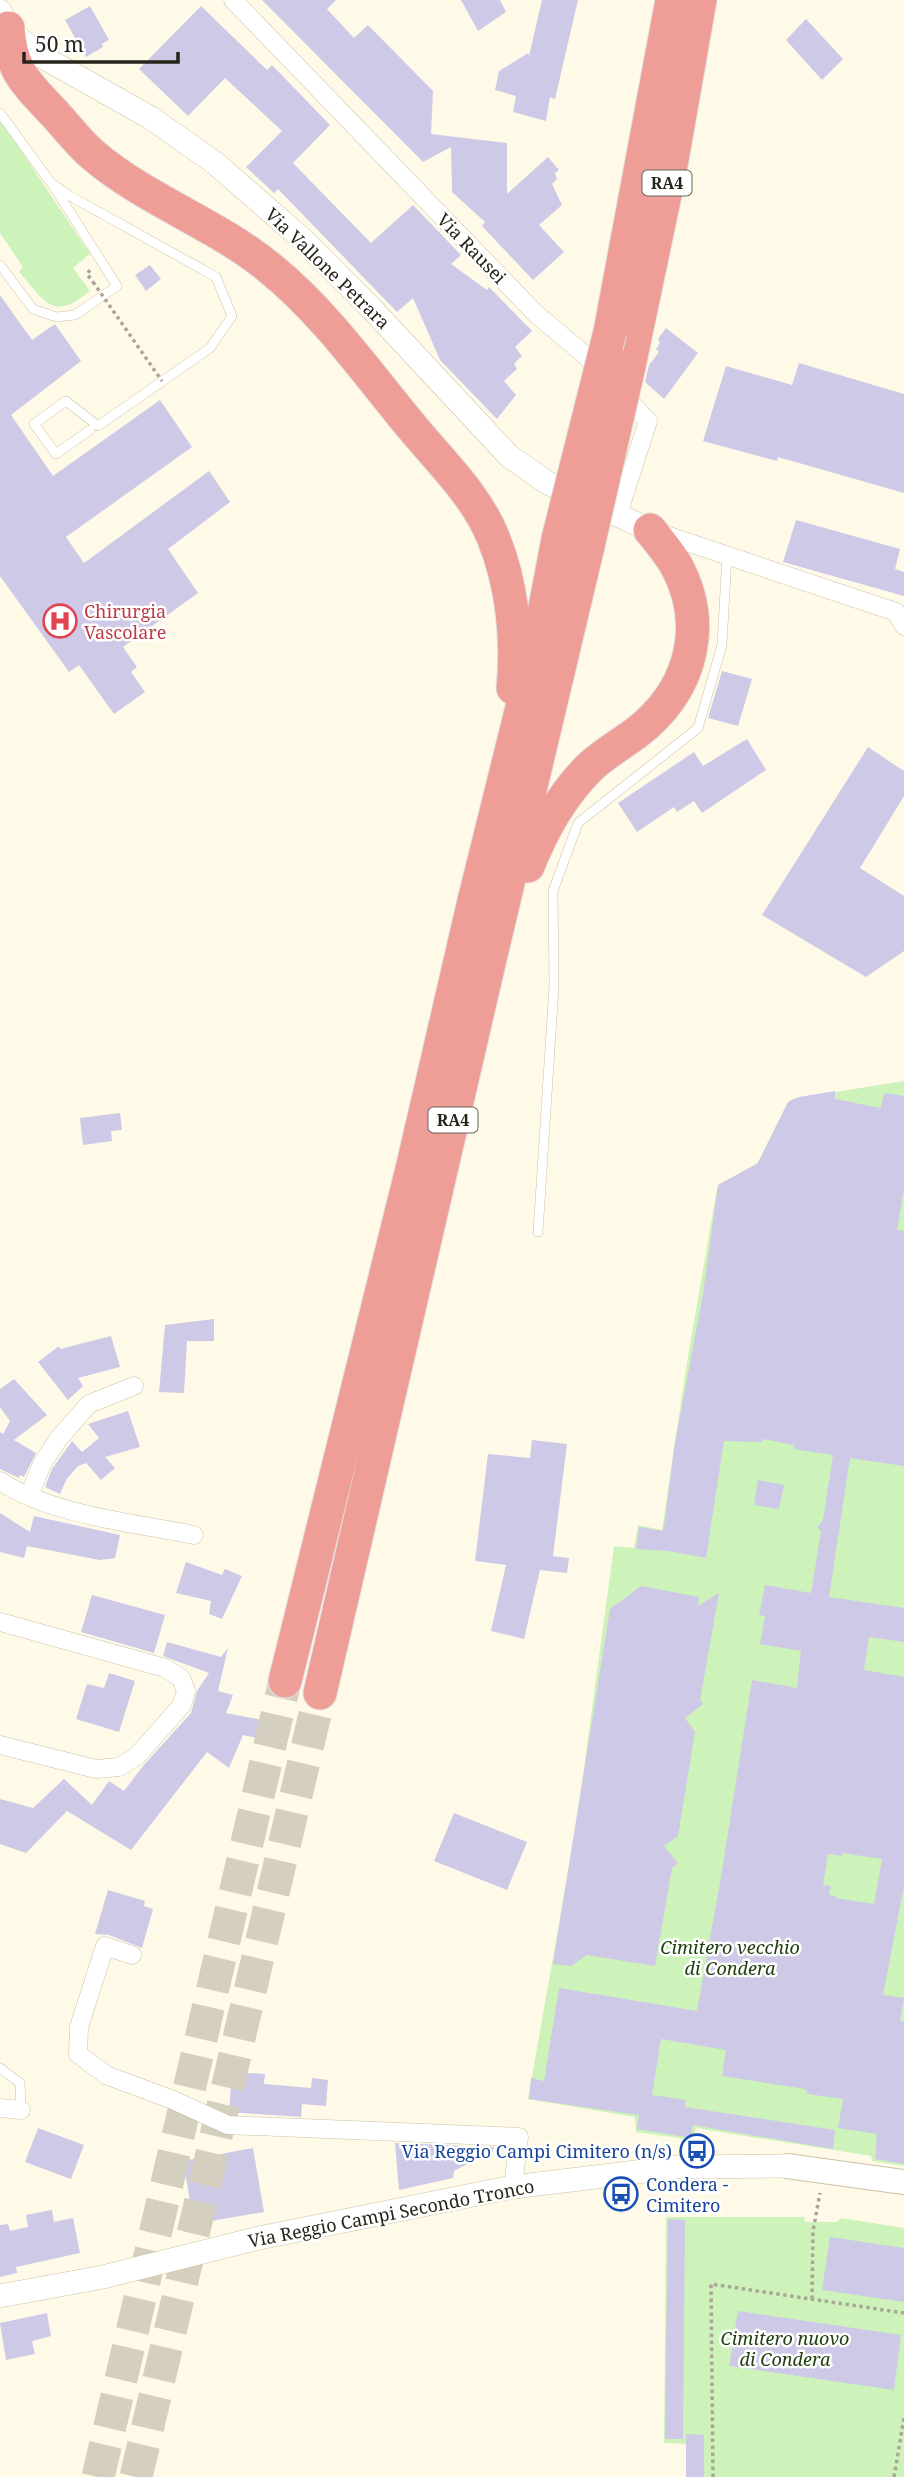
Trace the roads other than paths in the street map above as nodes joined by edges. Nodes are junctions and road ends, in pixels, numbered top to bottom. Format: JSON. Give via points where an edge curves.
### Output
{"nodes":[{"id":1,"x":233,"y":0,"type":"edge"},
{"id":2,"x":672,"y":0,"type":"edge"},
{"id":3,"x":700,"y":0,"type":"edge"},
{"id":4,"x":3,"y":24,"type":"edge"},
{"id":5,"x":0,"y":113,"type":"edge"},
{"id":6,"x":51,"y":183,"type":"junction"},
{"id":7,"x":0,"y":265,"type":"edge"},
{"id":8,"x":90,"y":430,"type":"dead end"},
{"id":9,"x":618,"y":514,"type":"junction"},
{"id":10,"x":650,"y":530,"type":"junction"},
{"id":11,"x":573,"y":543,"type":"junction"},
{"id":12,"x":727,"y":555,"type":"junction"},
{"id":13,"x":904,"y":626,"type":"edge"},
{"id":14,"x":503,"y":782,"type":"junction"},
{"id":15,"x":489,"y":962,"type":"junction"},
{"id":16,"x":538,"y":1232,"type":"dead end"},
{"id":17,"x":134,"y":1386,"type":"dead end"},
{"id":18,"x":0,"y":1481,"type":"edge"},
{"id":19,"x":29,"y":1496,"type":"junction"},
{"id":20,"x":194,"y":1535,"type":"dead end"},
{"id":21,"x":0,"y":1622,"type":"edge"},
{"id":22,"x":285,"y":1681,"type":"tunnel mouth"},
{"id":23,"x":320,"y":1693,"type":"tunnel mouth"},
{"id":24,"x":0,"y":1745,"type":"edge"},
{"id":25,"x":132,"y":1955,"type":"dead end"},
{"id":26,"x":0,"y":2068,"type":"edge"},
{"id":27,"x":0,"y":2108,"type":"edge"},
{"id":28,"x":21,"y":2110,"type":"joint"},
{"id":29,"x":787,"y":2166,"type":"joint"},
{"id":30,"x":904,"y":2182,"type":"edge"},
{"id":31,"x":513,"y":2187,"type":"junction"},
{"id":32,"x":0,"y":2296,"type":"edge"}],
"edges":[{"from":1,"to":9,"type":"street","name":"Via Rausei","via":[[536,314],[585,355],[648,421]]},
{"from":2,"to":11,"type":"highway","number":"RA4","bridge":true},
{"from":3,"to":11,"type":"highway","number":"RA4","bridge":true,"via":[[629,366]]},
{"from":4,"to":9,"type":"street","name":"Via Vallone Petrara","via":[[34,52],[151,118],[215,163],[301,238],[509,456],[546,482]]},
{"from":4,"to":14,"type":"highway","via":[[13,75],[93,155],[271,269],[317,312],[471,498],[493,536],[511,604],[515,663]]},
{"from":5,"to":6,"type":"lane"},
{"from":6,"to":7,"type":"lane","via":[[117,286],[75,315],[56,317],[33,309]]},
{"from":6,"to":8,"type":"lane","via":[[216,277],[232,316],[211,348],[98,426],[66,401],[34,424],[56,454]]},
{"from":9,"to":10,"type":"street","name":"Via Vallone Petrara"},
{"from":10,"to":12,"type":"street"},
{"from":10,"to":15,"type":"highway","via":[[676,566],[690,602],[693,633],[688,665],[667,704],[592,765],[566,793],[542,831]]},
{"from":11,"to":14,"type":"highway","number":"RA4","via":[[538,639]]},
{"from":11,"to":15,"type":"highway","number":"RA4"},
{"from":12,"to":13,"type":"street","via":[[896,612]]},
{"from":12,"to":16,"type":"lane","via":[[722,645],[698,728],[578,823],[553,891],[554,987]]},
{"from":14,"to":22,"type":"highway","number":"RA4"},
{"from":15,"to":23,"type":"highway","number":"RA4"},
{"from":17,"to":19,"type":"street","via":[[89,1404],[42,1464]]},
{"from":18,"to":19,"type":"street"},
{"from":19,"to":20,"type":"street","via":[[65,1509]]},
{"from":21,"to":24,"type":"street","via":[[165,1668],[181,1678],[186,1691],[182,1705],[137,1756],[119,1767],[96,1769]]},
{"from":25,"to":31,"type":"street","via":[[105,1946],[79,2027],[78,2054],[106,2075],[228,2125],[519,2137]]},
{"from":26,"to":28,"type":"lane","via":[[20,2083]]},
{"from":27,"to":28,"type":"street"},
{"from":29,"to":30,"type":"main road"},
{"from":29,"to":31,"type":"street","name":"Via Reggio Campi Secondo Tronco","via":[[678,2167]]},
{"from":31,"to":32,"type":"street","name":"Via Reggio Campi Secondo Tronco"}]}
